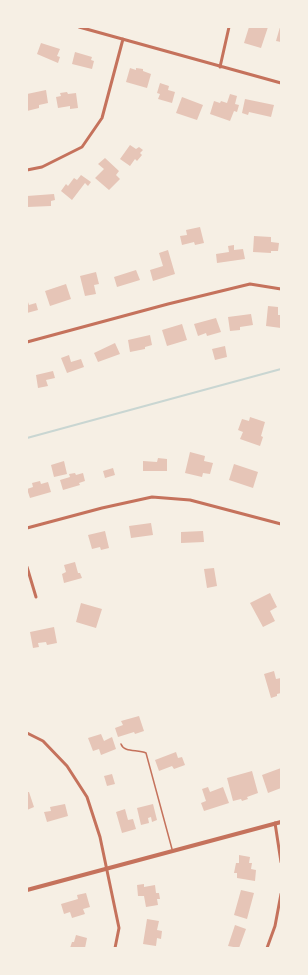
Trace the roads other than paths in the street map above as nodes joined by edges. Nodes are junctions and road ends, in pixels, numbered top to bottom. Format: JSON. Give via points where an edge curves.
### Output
{"nodes":[{"id":1,"x":78,"y":27,"type":"edge"},
{"id":2,"x":229,"y":27,"type":"edge"},
{"id":3,"x":123,"y":40,"type":"junction"},
{"id":4,"x":220,"y":67,"type":"junction"},
{"id":5,"x":281,"y":83,"type":"edge"},
{"id":6,"x":27,"y":170,"type":"edge"},
{"id":7,"x":281,"y":289,"type":"edge"},
{"id":8,"x":27,"y":342,"type":"edge"},
{"id":9,"x":281,"y":524,"type":"edge"},
{"id":10,"x":27,"y":528,"type":"edge"},
{"id":11,"x":27,"y":567,"type":"edge"},
{"id":12,"x":36,"y":597,"type":"dead end"},
{"id":13,"x":27,"y":733,"type":"edge"},
{"id":14,"x":121,"y":744,"type":"dead end"},
{"id":15,"x":281,"y":822,"type":"edge"},
{"id":16,"x":275,"y":823,"type":"junction"},
{"id":17,"x":173,"y":851,"type":"junction"},
{"id":18,"x":281,"y":862,"type":"edge"},
{"id":19,"x":108,"y":869,"type":"junction"},
{"id":20,"x":27,"y":890,"type":"edge"},
{"id":21,"x":281,"y":894,"type":"edge"},
{"id":22,"x":115,"y":948,"type":"edge"},
{"id":23,"x":267,"y":948,"type":"edge"}],
"edges":[{"from":1,"to":3,"type":"street"},
{"from":2,"to":4,"type":"street"},
{"from":3,"to":4,"type":"street"},
{"from":3,"to":6,"type":"street","via":[[102,118],[82,147],[42,167]]},
{"from":4,"to":5,"type":"street"},
{"from":7,"to":8,"type":"street","via":[[250,284]]},
{"from":9,"to":10,"type":"street","via":[[190,500],[152,497]]},
{"from":11,"to":12,"type":"street"},
{"from":13,"to":19,"type":"street","via":[[43,741],[68,766],[86,797]]},
{"from":14,"to":17,"type":"lane","via":[[126,750],[146,753]]},
{"from":15,"to":16,"type":"street"},
{"from":16,"to":17,"type":"street"},
{"from":16,"to":18,"type":"street"},
{"from":17,"to":19,"type":"street"},
{"from":19,"to":20,"type":"street"},
{"from":19,"to":22,"type":"street","via":[[119,928]]},
{"from":21,"to":23,"type":"street"}]}
